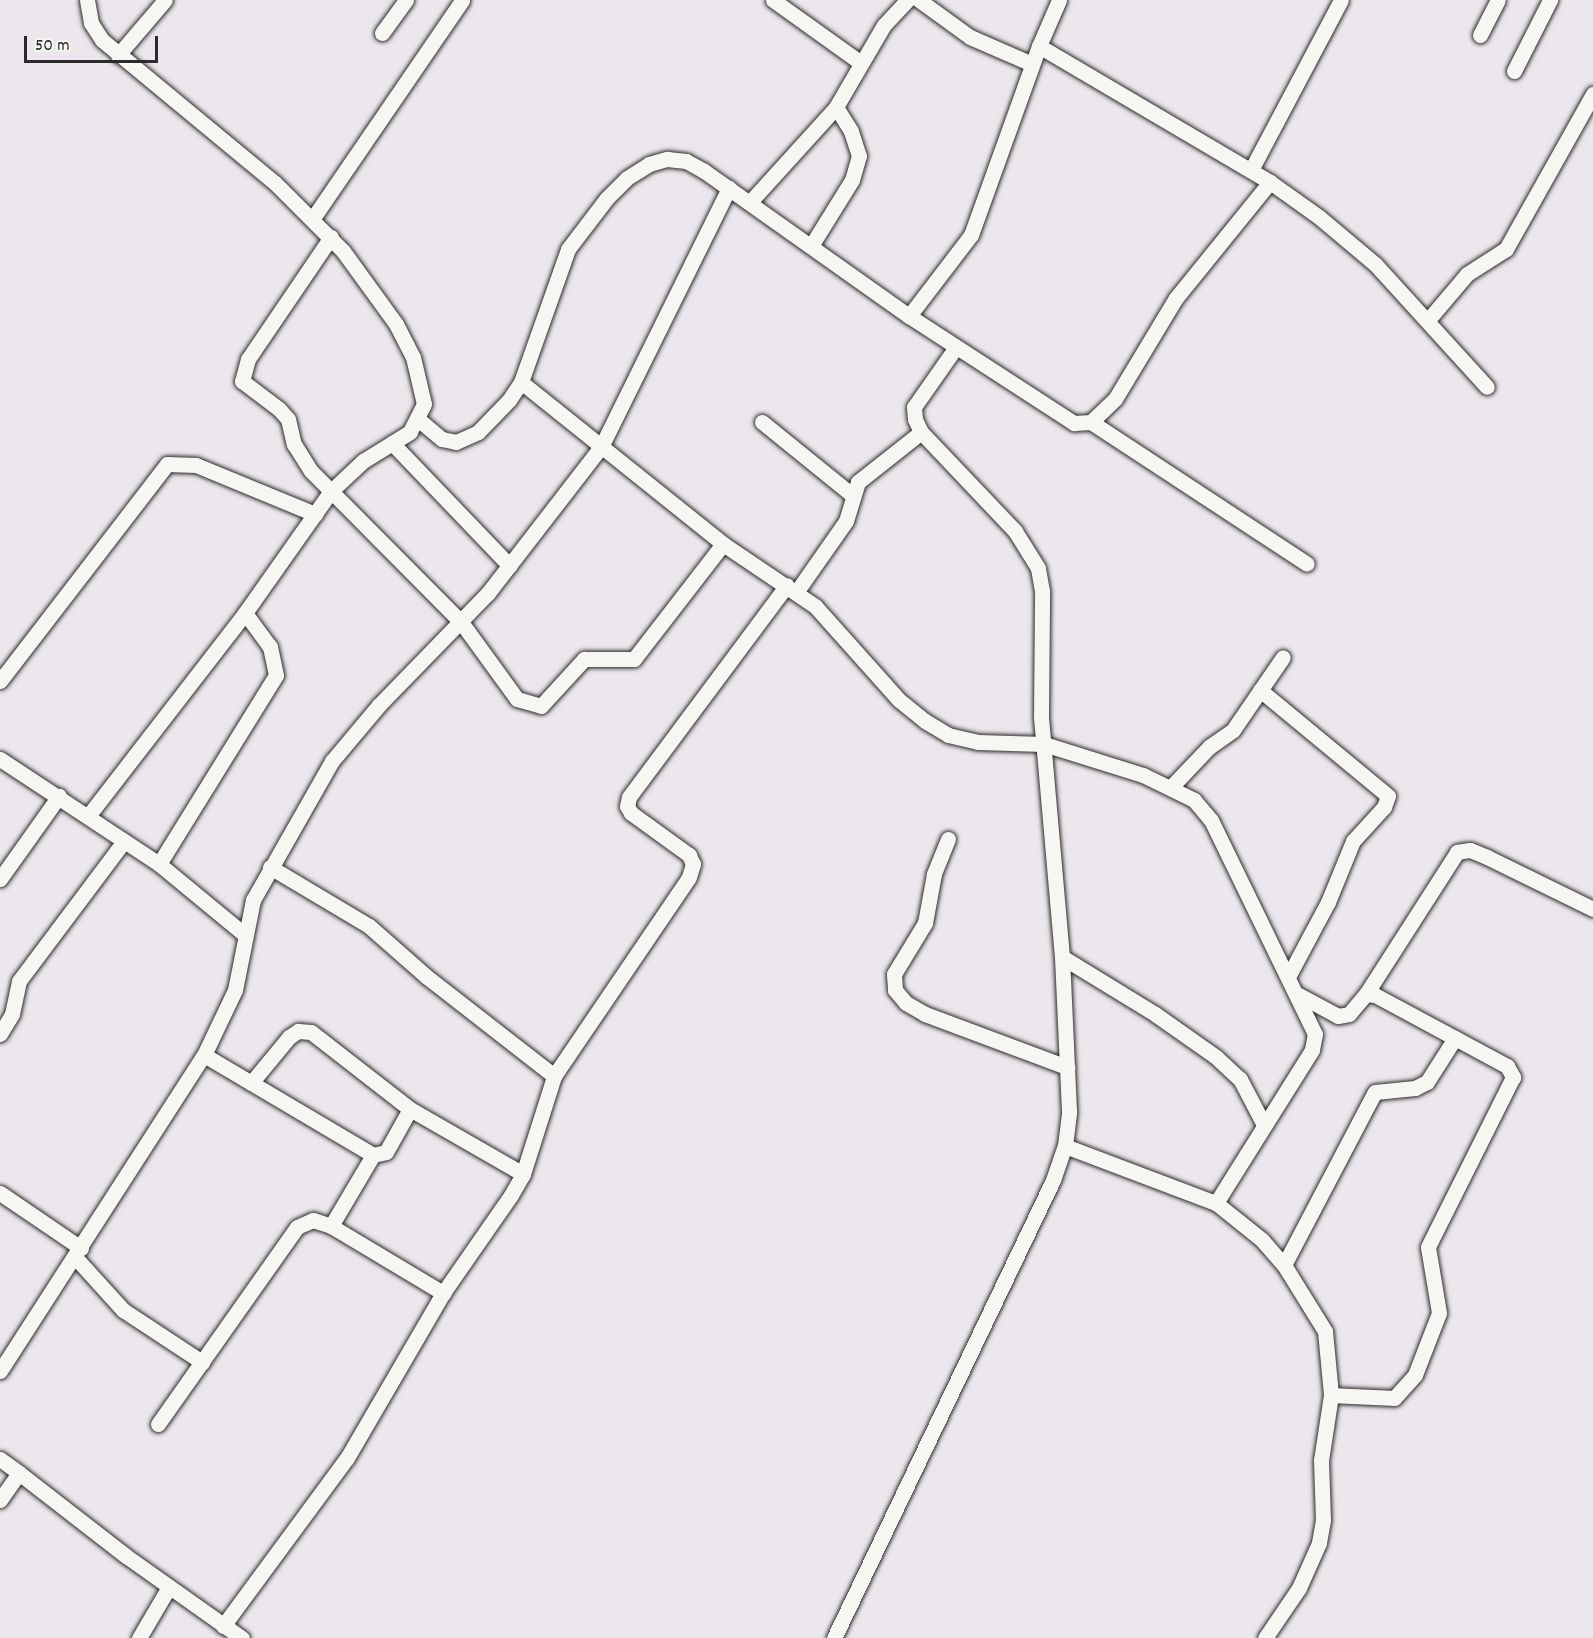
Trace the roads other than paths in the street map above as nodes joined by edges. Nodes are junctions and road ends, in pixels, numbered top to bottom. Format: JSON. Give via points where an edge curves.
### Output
{"nodes":[{"id":1,"x":87,"y":0,"type":"edge"},
{"id":2,"x":165,"y":0,"type":"edge"},
{"id":3,"x":406,"y":0,"type":"edge"},
{"id":4,"x":462,"y":0,"type":"edge"},
{"id":5,"x":773,"y":0,"type":"edge"},
{"id":6,"x":907,"y":0,"type":"edge"},
{"id":7,"x":919,"y":0,"type":"edge"},
{"id":8,"x":1059,"y":0,"type":"edge"},
{"id":9,"x":1341,"y":0,"type":"edge"},
{"id":10,"x":1498,"y":0,"type":"edge"},
{"id":11,"x":1550,"y":0,"type":"edge"},
{"id":12,"x":382,"y":33,"type":"dead end"},
{"id":13,"x":1480,"y":35,"type":"dead end"},
{"id":14,"x":1039,"y":46,"type":"junction"},
{"id":15,"x":118,"y":55,"type":"junction"},
{"id":16,"x":861,"y":63,"type":"junction"},
{"id":17,"x":1032,"y":64,"type":"junction"},
{"id":18,"x":1514,"y":71,"type":"dead end"},
{"id":19,"x":1593,"y":94,"type":"edge"},
{"id":20,"x":836,"y":107,"type":"junction"},
{"id":21,"x":1251,"y":170,"type":"junction"},
{"id":22,"x":1270,"y":182,"type":"junction"},
{"id":23,"x":729,"y":188,"type":"junction"},
{"id":24,"x":750,"y":202,"type":"junction"},
{"id":25,"x":313,"y":218,"type":"junction"},
{"id":26,"x":331,"y":237,"type":"junction"},
{"id":27,"x":811,"y":246,"type":"junction"},
{"id":28,"x":909,"y":316,"type":"junction"},
{"id":29,"x":1428,"y":320,"type":"junction"},
{"id":30,"x":956,"y":347,"type":"junction"},
{"id":31,"x":521,"y":382,"type":"junction"},
{"id":32,"x":1487,"y":387,"type":"dead end"},
{"id":33,"x":419,"y":420,"type":"junction"},
{"id":34,"x":762,"y":422,"type":"dead end"},
{"id":35,"x":1091,"y":422,"type":"junction"},
{"id":36,"x":921,"y":432,"type":"junction"},
{"id":37,"x":393,"y":443,"type":"junction"},
{"id":38,"x":601,"y":447,"type":"junction"},
{"id":39,"x":331,"y":491,"type":"junction"},
{"id":40,"x":852,"y":494,"type":"junction"},
{"id":41,"x":315,"y":514,"type":"junction"},
{"id":42,"x":723,"y":543,"type":"junction"},
{"id":43,"x":1307,"y":564,"type":"dead end"},
{"id":44,"x":510,"y":566,"type":"junction"},
{"id":45,"x":792,"y":588,"type":"junction"},
{"id":46,"x":245,"y":613,"type":"junction"},
{"id":47,"x":461,"y":622,"type":"junction"},
{"id":48,"x":1283,"y":657,"type":"dead end"},
{"id":49,"x":0,"y":681,"type":"edge"},
{"id":50,"x":1260,"y":690,"type":"junction"},
{"id":51,"x":1044,"y":744,"type":"junction"},
{"id":52,"x":0,"y":759,"type":"edge"},
{"id":53,"x":1172,"y":786,"type":"junction"},
{"id":54,"x":59,"y":796,"type":"junction"},
{"id":55,"x":89,"y":815,"type":"junction"},
{"id":56,"x":948,"y":839,"type":"dead end"},
{"id":57,"x":124,"y":841,"type":"junction"},
{"id":58,"x":159,"y":864,"type":"junction"},
{"id":59,"x":270,"y":867,"type":"junction"},
{"id":60,"x":0,"y":879,"type":"edge"},
{"id":61,"x":1593,"y":909,"type":"edge"},
{"id":62,"x":245,"y":935,"type":"junction"},
{"id":63,"x":1062,"y":957,"type":"junction"},
{"id":64,"x":1288,"y":977,"type":"junction"},
{"id":65,"x":1296,"y":993,"type":"junction"},
{"id":66,"x":1366,"y":994,"type":"junction"},
{"id":67,"x":0,"y":1034,"type":"edge"},
{"id":68,"x":1455,"y":1038,"type":"junction"},
{"id":69,"x":204,"y":1055,"type":"junction"},
{"id":70,"x":1067,"y":1067,"type":"junction"},
{"id":71,"x":554,"y":1076,"type":"junction"},
{"id":72,"x":251,"y":1083,"type":"junction"},
{"id":73,"x":410,"y":1109,"type":"junction"},
{"id":74,"x":1264,"y":1125,"type":"junction"},
{"id":75,"x":1065,"y":1146,"type":"junction"},
{"id":76,"x":373,"y":1155,"type":"junction"},
{"id":77,"x":523,"y":1174,"type":"junction"},
{"id":78,"x":0,"y":1193,"type":"edge"},
{"id":79,"x":1216,"y":1203,"type":"junction"},
{"id":80,"x":331,"y":1226,"type":"junction"},
{"id":81,"x":78,"y":1253,"type":"junction"},
{"id":82,"x":1284,"y":1265,"type":"junction"},
{"id":83,"x":443,"y":1293,"type":"junction"},
{"id":84,"x":202,"y":1362,"type":"junction"},
{"id":85,"x":0,"y":1371,"type":"edge"},
{"id":86,"x":1331,"y":1395,"type":"junction"},
{"id":87,"x":158,"y":1424,"type":"dead end"},
{"id":88,"x":0,"y":1459,"type":"edge"},
{"id":89,"x":19,"y":1473,"type":"junction"},
{"id":90,"x":0,"y":1500,"type":"edge"},
{"id":91,"x":169,"y":1587,"type":"junction"},
{"id":92,"x":223,"y":1626,"type":"junction"},
{"id":93,"x":139,"y":1638,"type":"edge"},
{"id":94,"x":242,"y":1638,"type":"edge"},
{"id":95,"x":834,"y":1638,"type":"edge"},
{"id":96,"x":1265,"y":1638,"type":"edge"}],
"edges":[{"from":1,"to":15,"type":"street","via":[[91,23]]},
{"from":2,"to":15,"type":"street"},
{"from":3,"to":12,"type":"street"},
{"from":4,"to":25,"type":"street"},
{"from":5,"to":16,"type":"street"},
{"from":6,"to":16,"type":"street","via":[[884,25]]},
{"from":7,"to":17,"type":"street","via":[[970,37]]},
{"from":8,"to":14,"type":"street"},
{"from":9,"to":21,"type":"street"},
{"from":10,"to":13,"type":"street"},
{"from":11,"to":18,"type":"street"},
{"from":14,"to":17,"type":"street"},
{"from":14,"to":21,"type":"street"},
{"from":15,"to":25,"type":"street"},
{"from":16,"to":20,"type":"street"},
{"from":17,"to":28,"type":"street","via":[[971,235]]},
{"from":19,"to":29,"type":"street","via":[[1512,242],[1493,260],[1467,274]]},
{"from":20,"to":24,"type":"street"},
{"from":20,"to":27,"type":"street","via":[[851,131],[859,156],[852,180]]},
{"from":21,"to":22,"type":"street"},
{"from":22,"to":29,"type":"street","via":[[1375,264]]},
{"from":22,"to":35,"type":"street","via":[[1176,298],[1115,399]]},
{"from":23,"to":24,"type":"street"},
{"from":23,"to":31,"type":"street","via":[[686,161],[667,159],[627,178],[583,226],[568,249]]},
{"from":23,"to":38,"type":"street"},
{"from":24,"to":27,"type":"street"},
{"from":25,"to":26,"type":"street"},
{"from":26,"to":33,"type":"street","via":[[396,324],[413,357],[424,405]]},
{"from":26,"to":39,"type":"street","via":[[248,359],[242,381],[288,419],[302,460]]},
{"from":27,"to":28,"type":"street"},
{"from":28,"to":30,"type":"street"},
{"from":29,"to":32,"type":"street"},
{"from":30,"to":35,"type":"street","via":[[1074,423]]},
{"from":30,"to":36,"type":"street","via":[[914,407]]},
{"from":31,"to":33,"type":"street","via":[[509,400],[467,439],[442,439]]},
{"from":31,"to":38,"type":"street"},
{"from":33,"to":37,"type":"street"},
{"from":34,"to":40,"type":"street"},
{"from":35,"to":43,"type":"street"},
{"from":36,"to":40,"type":"street","via":[[869,471]]},
{"from":36,"to":51,"type":"street","via":[[1015,531],[1038,568]]},
{"from":37,"to":39,"type":"street","via":[[363,461]]},
{"from":37,"to":44,"type":"street"},
{"from":38,"to":42,"type":"street"},
{"from":38,"to":44,"type":"street"},
{"from":39,"to":41,"type":"street"},
{"from":39,"to":47,"type":"street"},
{"from":40,"to":45,"type":"street","via":[[846,521]]},
{"from":41,"to":46,"type":"street"},
{"from":41,"to":49,"type":"street","via":[[196,465],[167,464]]},
{"from":42,"to":45,"type":"street"},
{"from":42,"to":47,"type":"street","via":[[634,659],[584,659],[541,705],[517,699]]},
{"from":44,"to":47,"type":"street"},
{"from":45,"to":51,"type":"street","via":[[815,606],[899,700],[925,721],[948,735],[978,742]]},
{"from":45,"to":71,"type":"street","via":[[629,798],[627,806],[631,813],[680,847],[693,864],[689,877]]},
{"from":46,"to":55,"type":"street"},
{"from":46,"to":58,"type":"street","via":[[270,647],[276,675]]},
{"from":47,"to":59,"type":"street","via":[[379,705],[332,761]]},
{"from":48,"to":50,"type":"street"},
{"from":50,"to":53,"type":"street","via":[[1233,730],[1209,747]]},
{"from":50,"to":64,"type":"street","via":[[1388,796],[1384,807],[1353,841],[1328,902]]},
{"from":51,"to":53,"type":"street"},
{"from":51,"to":63,"type":"street"},
{"from":52,"to":54,"type":"street"},
{"from":53,"to":64,"type":"street","via":[[1194,800],[1211,820]]},
{"from":54,"to":55,"type":"street"},
{"from":54,"to":60,"type":"street"},
{"from":55,"to":57,"type":"street"},
{"from":56,"to":70,"type":"street","via":[[934,874],[925,923],[894,974],[895,990],[906,1003],[925,1014]]},
{"from":57,"to":58,"type":"street"},
{"from":57,"to":67,"type":"street","via":[[19,981],[12,1014]]},
{"from":58,"to":62,"type":"street"},
{"from":59,"to":62,"type":"street","via":[[253,900]]},
{"from":59,"to":71,"type":"street","via":[[369,926],[427,978]]},
{"from":61,"to":66,"type":"street","via":[[1487,857],[1470,850],[1457,852]]},
{"from":62,"to":69,"type":"street","via":[[234,990]]},
{"from":63,"to":70,"type":"street"},
{"from":63,"to":74,"type":"street","via":[[1216,1057],[1240,1079],[1255,1101]]},
{"from":64,"to":65,"type":"street"},
{"from":65,"to":66,"type":"street","via":[[1338,1016],[1349,1014]]},
{"from":65,"to":74,"type":"street","via":[[1315,1034],[1312,1050]]},
{"from":66,"to":68,"type":"street","via":[[1375,995]]},
{"from":68,"to":82,"type":"street","via":[[1427,1082],[1415,1088],[1375,1092]]},
{"from":68,"to":86,"type":"street","via":[[1507,1066],[1513,1077],[1428,1247],[1439,1313],[1415,1375],[1394,1398]]},
{"from":69,"to":72,"type":"street"},
{"from":69,"to":81,"type":"street"},
{"from":70,"to":75,"type":"street","via":[[1069,1111]]},
{"from":71,"to":77,"type":"street"},
{"from":72,"to":73,"type":"street","via":[[289,1037],[298,1031],[311,1032]]},
{"from":72,"to":76,"type":"street"},
{"from":73,"to":76,"type":"street","via":[[386,1152]]},
{"from":73,"to":77,"type":"street"},
{"from":74,"to":79,"type":"street"},
{"from":75,"to":79,"type":"street"},
{"from":75,"to":95,"type":"street","via":[[1053,1180]]},
{"from":76,"to":80,"type":"street"},
{"from":77,"to":83,"type":"street"},
{"from":78,"to":81,"type":"street"},
{"from":79,"to":82,"type":"street","via":[[1262,1240]]},
{"from":80,"to":83,"type":"street"},
{"from":80,"to":84,"type":"street","via":[[313,1220],[297,1227]]},
{"from":81,"to":84,"type":"street","via":[[123,1310]]},
{"from":81,"to":85,"type":"street"},
{"from":82,"to":86,"type":"street","via":[[1325,1331]]},
{"from":83,"to":92,"type":"street","via":[[347,1458]]},
{"from":84,"to":87,"type":"street"},
{"from":86,"to":96,"type":"street","via":[[1321,1460],[1323,1520],[1319,1543],[1299,1588]]},
{"from":88,"to":89,"type":"street"},
{"from":89,"to":90,"type":"street"},
{"from":89,"to":91,"type":"street"},
{"from":91,"to":92,"type":"street"},
{"from":91,"to":93,"type":"street"},
{"from":92,"to":94,"type":"street"}]}
